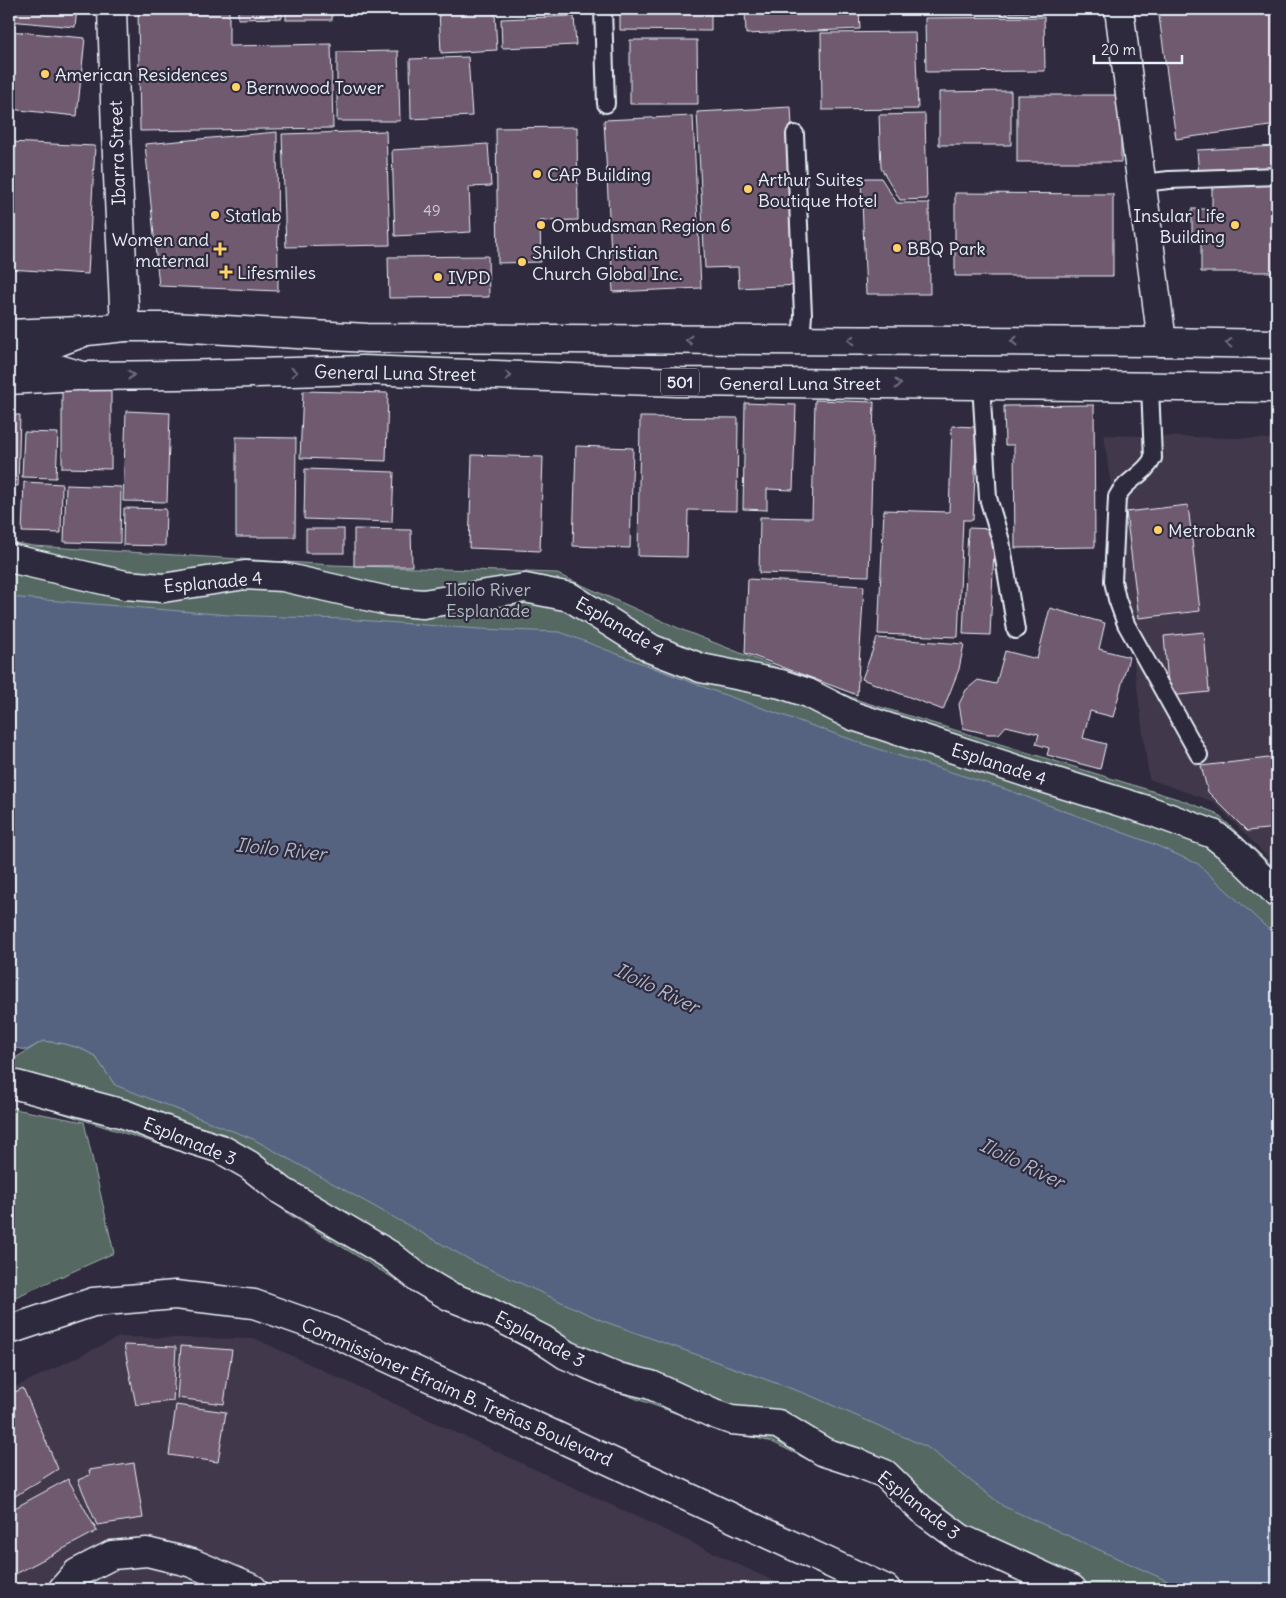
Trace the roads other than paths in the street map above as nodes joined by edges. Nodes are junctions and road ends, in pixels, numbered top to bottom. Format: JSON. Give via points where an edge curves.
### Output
{"nodes":[{"id":1,"x":112,"y":9,"type":"edge"},
{"id":2,"x":603,"y":9,"type":"edge"},
{"id":3,"x":1120,"y":9,"type":"edge"},
{"id":4,"x":606,"y":104,"type":"dead end"},
{"id":5,"x":796,"y":134,"type":"dead end"},
{"id":6,"x":1277,"y":176,"type":"edge"},
{"id":7,"x":1143,"y":184,"type":"junction"},
{"id":8,"x":125,"y":327,"type":"junction"},
{"id":9,"x":801,"y":340,"type":"junction"},
{"id":10,"x":1049,"y":341,"type":"junction"},
{"id":11,"x":1162,"y":342,"type":"junction"},
{"id":12,"x":1277,"y":344,"type":"edge"},
{"id":13,"x":11,"y":357,"type":"edge"},
{"id":14,"x":982,"y":384,"type":"junction"},
{"id":15,"x":1048,"y":385,"type":"junction"},
{"id":16,"x":1150,"y":387,"type":"junction"},
{"id":17,"x":1277,"y":388,"type":"edge"},
{"id":18,"x":9,"y":558,"type":"edge"},
{"id":19,"x":1016,"y":630,"type":"dead end"},
{"id":20,"x":1199,"y":755,"type":"dead end"},
{"id":21,"x":1277,"y":894,"type":"edge"},
{"id":22,"x":9,"y":1083,"type":"edge"},
{"id":23,"x":9,"y":1330,"type":"edge"},
{"id":24,"x":63,"y":1589,"type":"edge"},
{"id":25,"x":253,"y":1589,"type":"edge"},
{"id":26,"x":886,"y":1589,"type":"edge"},
{"id":27,"x":1072,"y":1589,"type":"edge"}],
"edges":[{"from":1,"to":8,"type":"main road","name":"Ibarra Street"},
{"from":2,"to":4,"type":"lane"},
{"from":3,"to":7,"type":"main road"},
{"from":5,"to":9,"type":"lane","via":[[803,315]]},
{"from":6,"to":7,"type":"lane"},
{"from":7,"to":11,"type":"main road"},
{"from":9,"to":8,"type":"main road","name":"General Luna Street","number":"501","one_way":true,"via":[[367,338]]},
{"from":8,"to":13,"type":"main road","name":"General Luna Street","number":"501","via":[[86,331]]},
{"from":10,"to":9,"type":"main road","name":"General Luna Street","number":"501","one_way":true},
{"from":10,"to":11,"type":"main road","name":"General Luna Street","number":"501"},
{"from":10,"to":15,"type":"main road"},
{"from":12,"to":11,"type":"main road","name":"General Luna Street","number":"501","one_way":true},
{"from":13,"to":14,"type":"main road","name":"General Luna Street","number":"501","one_way":true,"via":[[82,376],[363,370],[676,382]]},
{"from":14,"to":15,"type":"main road","name":"General Luna Street","number":"501"},
{"from":14,"to":19,"type":"lane","via":[[988,498],[1001,541]]},
{"from":15,"to":16,"type":"main road","name":"General Luna Street","number":"501"},
{"from":16,"to":17,"type":"main road","name":"General Luna Street","number":"501"},
{"from":16,"to":20,"type":"lane","via":[[1153,458],[1149,466],[1125,484],[1117,497],[1113,581],[1126,624]]},
{"from":18,"to":21,"type":"main road","name":"Esplanade 4","via":[[125,585],[163,588],[245,575],[283,577],[388,601],[423,604],[525,588],[570,597],[652,649],[701,668],[781,684],[808,693],[853,716],[1213,834],[1232,848]]},
{"from":22,"to":27,"type":"main road","name":"Esplanade 3","via":[[124,1114],[221,1149],[249,1165],[282,1191],[390,1254],[420,1279],[449,1296],[542,1339],[566,1355],[618,1377],[651,1385],[731,1420],[778,1424],[824,1452],[885,1474],[921,1509],[960,1538]]},
{"from":23,"to":26,"type":"main road","name":"Commissioner Efraim B. Treñas Boulevard","via":[[93,1302],[175,1296],[254,1304],[330,1331]]},
{"from":24,"to":25,"type":"main road","via":[[77,1573],[112,1555],[147,1552],[192,1563]]}]}
